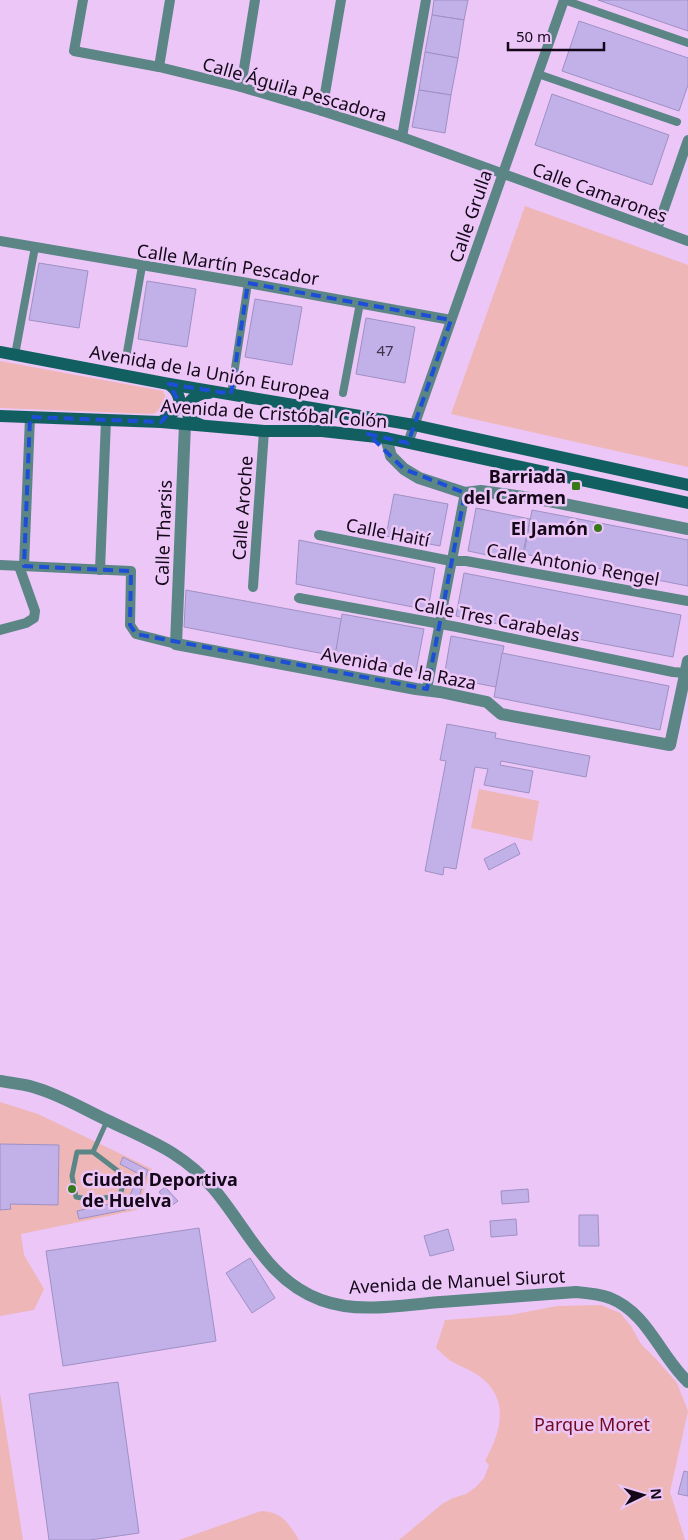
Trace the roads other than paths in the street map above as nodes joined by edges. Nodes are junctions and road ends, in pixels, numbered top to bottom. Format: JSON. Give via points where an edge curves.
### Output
{"nodes":[{"id":1,"x":83,"y":0,"type":"edge"},
{"id":2,"x":170,"y":0,"type":"edge"},
{"id":3,"x":255,"y":0,"type":"edge"},
{"id":4,"x":341,"y":0,"type":"edge"},
{"id":5,"x":426,"y":0,"type":"edge"},
{"id":6,"x":564,"y":0,"type":"edge"},
{"id":7,"x":688,"y":43,"type":"edge"},
{"id":8,"x":160,"y":67,"type":"junction"},
{"id":9,"x":538,"y":74,"type":"junction"},
{"id":10,"x":241,"y":87,"type":"junction"},
{"id":11,"x":322,"y":111,"type":"junction"},
{"id":12,"x":677,"y":122,"type":"dead end"},
{"id":13,"x":402,"y":137,"type":"junction"},
{"id":14,"x":688,"y":140,"type":"edge"},
{"id":15,"x":502,"y":174,"type":"junction"},
{"id":16,"x":657,"y":229,"type":"junction"},
{"id":17,"x":0,"y":241,"type":"edge"},
{"id":18,"x":688,"y":241,"type":"edge"},
{"id":19,"x":35,"y":247,"type":"junction"},
{"id":20,"x":142,"y":266,"type":"junction"},
{"id":21,"x":248,"y":283,"type":"junction"},
{"id":22,"x":360,"y":303,"type":"junction"},
{"id":23,"x":451,"y":320,"type":"junction"},
{"id":24,"x":0,"y":352,"type":"edge"},
{"id":25,"x":15,"y":355,"type":"junction"},
{"id":26,"x":126,"y":358,"type":"dead end"},
{"id":27,"x":169,"y":384,"type":"junction"},
{"id":28,"x":225,"y":393,"type":"junction"},
{"id":29,"x":343,"y":393,"type":"dead end"},
{"id":30,"x":0,"y":416,"type":"edge"},
{"id":31,"x":30,"y":417,"type":"junction"},
{"id":32,"x":106,"y":420,"type":"junction"},
{"id":33,"x":161,"y":422,"type":"junction"},
{"id":34,"x":185,"y":424,"type":"junction"},
{"id":35,"x":414,"y":425,"type":"junction"},
{"id":36,"x":202,"y":426,"type":"junction"},
{"id":37,"x":264,"y":431,"type":"junction"},
{"id":38,"x":386,"y":438,"type":"junction"},
{"id":39,"x":408,"y":443,"type":"junction"},
{"id":40,"x":688,"y":485,"type":"edge"},
{"id":41,"x":465,"y":493,"type":"junction"},
{"id":42,"x":688,"y":503,"type":"edge"},
{"id":43,"x":688,"y":529,"type":"edge"},
{"id":44,"x":319,"y":535,"type":"dead end"},
{"id":45,"x":451,"y":561,"type":"junction"},
{"id":46,"x":0,"y":565,"type":"edge"},
{"id":47,"x":22,"y":566,"type":"junction"},
{"id":48,"x":100,"y":570,"type":"junction"},
{"id":49,"x":254,"y":587,"type":"dead end"},
{"id":50,"x":299,"y":598,"type":"dead end"},
{"id":51,"x":688,"y":601,"type":"edge"},
{"id":52,"x":439,"y":624,"type":"junction"},
{"id":53,"x":0,"y":630,"type":"edge"},
{"id":54,"x":176,"y":644,"type":"junction"},
{"id":55,"x":687,"y":669,"type":"edge"},
{"id":56,"x":426,"y":689,"type":"junction"},
{"id":57,"x":0,"y":1080,"type":"edge"},
{"id":58,"x":107,"y":1120,"type":"junction"},
{"id":59,"x":93,"y":1152,"type":"junction"},
{"id":60,"x":688,"y":1382,"type":"edge"}],
"edges":[{"from":1,"to":8,"type":"street","name":"Calle Águila Pescadora","via":[[74,51]]},
{"from":2,"to":8,"type":"street"},
{"from":3,"to":10,"type":"street"},
{"from":4,"to":11,"type":"street"},
{"from":5,"to":13,"type":"street"},
{"from":6,"to":7,"type":"street"},
{"from":6,"to":9,"type":"street","name":"Calle Grulla"},
{"from":8,"to":10,"type":"street","name":"Calle Águila Pescadora"},
{"from":9,"to":12,"type":"street"},
{"from":9,"to":15,"type":"street","name":"Calle Grulla"},
{"from":10,"to":11,"type":"street","name":"Calle Águila Pescadora"},
{"from":11,"to":13,"type":"street","name":"Calle Águila Pescadora"},
{"from":13,"to":15,"type":"street","name":"Calle Águila Pescadora"},
{"from":14,"to":16,"type":"street"},
{"from":15,"to":16,"type":"street","name":"Calle Camarones"},
{"from":15,"to":23,"type":"street","name":"Calle Grulla"},
{"from":16,"to":18,"type":"street","name":"Calle Camarones"},
{"from":17,"to":19,"type":"street","name":"Calle Martín Pescador"},
{"from":19,"to":20,"type":"street","name":"Calle Martín Pescador"},
{"from":19,"to":25,"type":"street"},
{"from":20,"to":21,"type":"street","name":"Calle Martín Pescador"},
{"from":20,"to":26,"type":"street"},
{"from":21,"to":22,"type":"street","name":"Calle Martín Pescador"},
{"from":21,"to":28,"type":"street"},
{"from":22,"to":23,"type":"street","name":"Calle Martín Pescador"},
{"from":22,"to":29,"type":"street"},
{"from":23,"to":35,"type":"street","name":"Calle Grulla"},
{"from":24,"to":25,"type":"main road","name":"Avenida de la Unión Europea"},
{"from":25,"to":27,"type":"main road","name":"Avenida de la Unión Europea"},
{"from":27,"to":28,"type":"main road","name":"Avenida de la Unión Europea"},
{"from":27,"to":33,"type":"main road","via":[[178,394],[179,402],[172,415]]},
{"from":28,"to":35,"type":"main road","name":"Avenida de la Unión Europea"},
{"from":28,"to":36,"type":"main road","via":[[202,393],[192,398],[188,412],[191,419]]},
{"from":30,"to":31,"type":"main road","name":"Avenida de Cristóbal Colón"},
{"from":31,"to":32,"type":"main road","name":"Avenida de Cristóbal Colón"},
{"from":31,"to":47,"type":"street"},
{"from":32,"to":33,"type":"main road","name":"Avenida de Cristóbal Colón"},
{"from":32,"to":48,"type":"street"},
{"from":33,"to":34,"type":"main road","name":"Avenida de Cristóbal Colón"},
{"from":34,"to":36,"type":"main road","name":"Avenida de Cristóbal Colón"},
{"from":34,"to":54,"type":"street","name":"Calle Tharsis"},
{"from":35,"to":39,"type":"street","name":"Calle Grulla"},
{"from":35,"to":40,"type":"main road"},
{"from":36,"to":37,"type":"main road","name":"Avenida de Cristóbal Colón"},
{"from":37,"to":38,"type":"main road","name":"Avenida de Cristóbal Colón","via":[[322,431]]},
{"from":37,"to":49,"type":"street","name":"Calle Aroche"},
{"from":38,"to":39,"type":"main road","name":"Avenida de Cristóbal Colón"},
{"from":38,"to":41,"type":"street","via":[[391,456],[404,469],[419,478]]},
{"from":39,"to":42,"type":"main road","name":"Avenida de Cristóbal Colón"},
{"from":41,"to":43,"type":"street","via":[[481,491],[544,500]]},
{"from":41,"to":45,"type":"street"},
{"from":44,"to":45,"type":"street","name":"Calle Haití"},
{"from":45,"to":51,"type":"street","name":"Calle Antonio Rengel"},
{"from":45,"to":52,"type":"street"},
{"from":46,"to":47,"type":"street"},
{"from":47,"to":48,"type":"street"},
{"from":47,"to":53,"type":"street","via":[[35,611],[34,618]]},
{"from":48,"to":54,"type":"street","via":[[131,571],[130,625],[136,634]]},
{"from":50,"to":52,"type":"street","name":"Calle Tres Carabelas"},
{"from":52,"to":55,"type":"street","name":"Calle Tres Carabelas","via":[[664,670]]},
{"from":52,"to":56,"type":"street"},
{"from":54,"to":56,"type":"street","name":"Avenida de la Raza"},
{"from":55,"to":56,"type":"street","name":"Avenida de la Raza","via":[[670,745],[501,714],[487,702]]},
{"from":57,"to":58,"type":"street","name":"Avenida de Manuel Siurot","via":[[34,1087]]},
{"from":58,"to":59,"type":"lane"},
{"from":58,"to":60,"type":"street","name":"Avenida de Manuel Siurot","via":[[188,1163],[213,1188],[270,1265],[304,1293],[347,1307],[576,1292],[596,1294],[625,1306],[642,1321],[673,1367]]},
{"from":59,"to":59,"type":"lane","via":[[118,1170],[124,1182],[120,1195],[94,1200],[76,1197],[72,1176],[78,1152]]}]}
